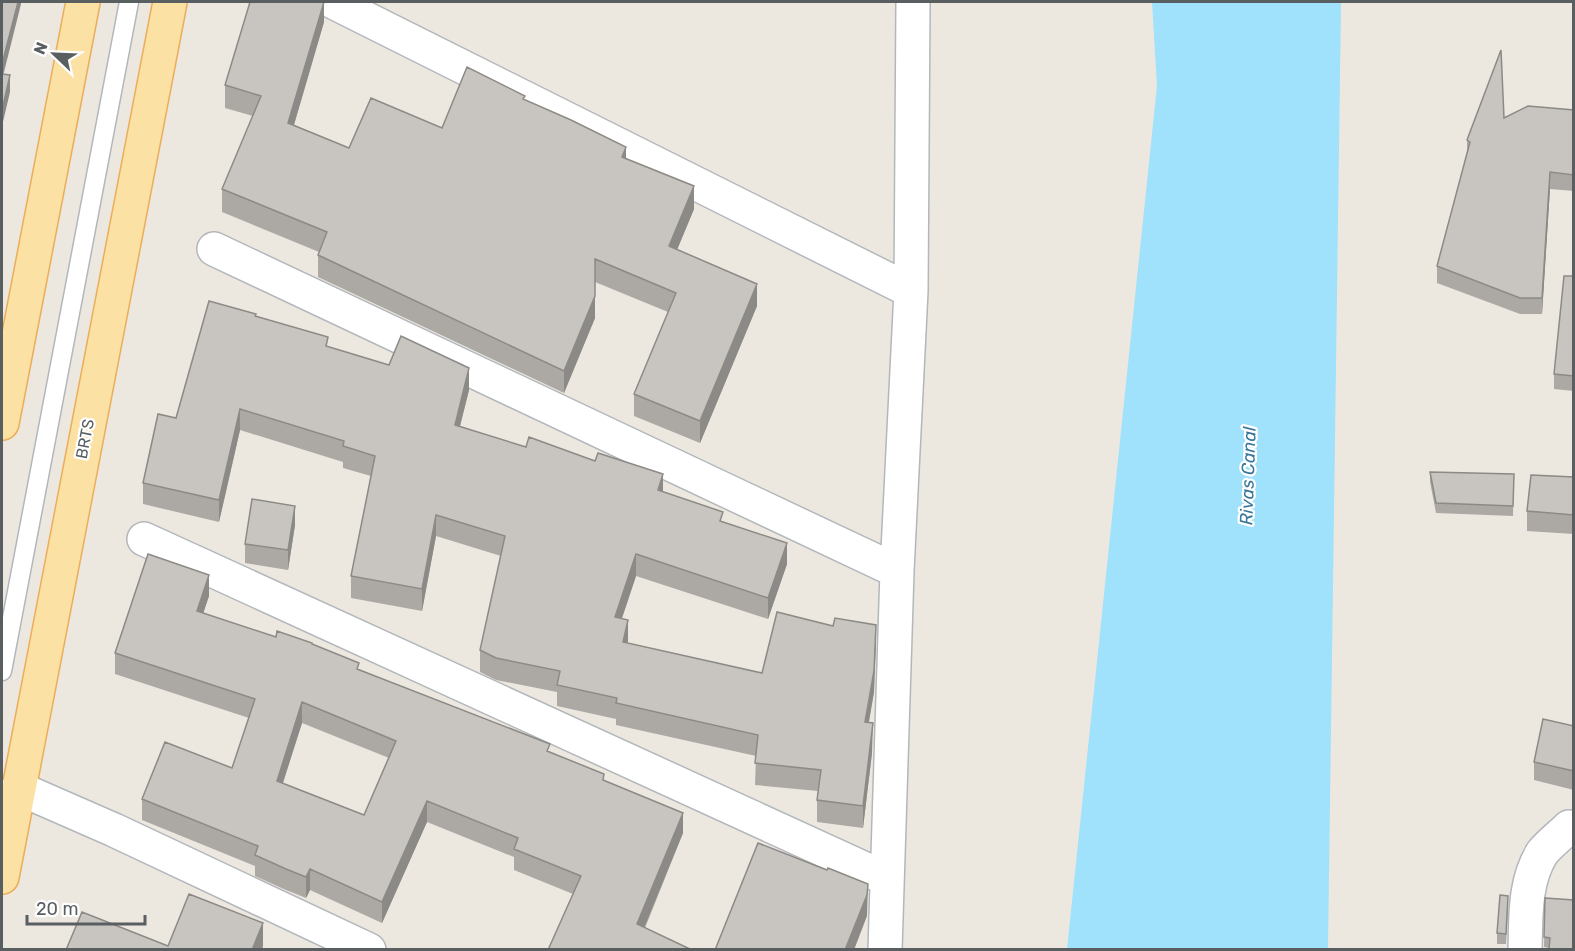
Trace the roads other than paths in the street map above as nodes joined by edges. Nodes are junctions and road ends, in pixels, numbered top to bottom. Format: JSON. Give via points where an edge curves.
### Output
{"nodes":[{"id":1,"x":83,"y":2,"type":"edge"},
{"id":2,"x":129,"y":2,"type":"edge"},
{"id":3,"x":170,"y":2,"type":"edge"},
{"id":4,"x":333,"y":2,"type":"edge"},
{"id":5,"x":913,"y":2,"type":"edge"},
{"id":6,"x":214,"y":249,"type":"dead end"},
{"id":7,"x":911,"y":291,"type":"junction"},
{"id":8,"x":2,"y":423,"type":"edge"},
{"id":9,"x":144,"y":539,"type":"dead end"},
{"id":10,"x":897,"y":571,"type":"junction"},
{"id":11,"x":2,"y":671,"type":"edge"},
{"id":12,"x":18,"y":788,"type":"junction"},
{"id":13,"x":1572,"y":819,"type":"edge"},
{"id":14,"x":2,"y":877,"type":"edge"},
{"id":15,"x":887,"y":879,"type":"junction"},
{"id":16,"x":369,"y":950,"type":"edge"},
{"id":17,"x":885,"y":950,"type":"edge"},
{"id":18,"x":1525,"y":950,"type":"edge"}],
"edges":[{"from":1,"to":8,"type":"main road"},
{"from":2,"to":11,"type":"lane"},
{"from":3,"to":12,"type":"main road","name":"BRTS"},
{"from":4,"to":7,"type":"street"},
{"from":5,"to":7,"type":"street"},
{"from":6,"to":10,"type":"street"},
{"from":7,"to":10,"type":"street"},
{"from":9,"to":15,"type":"street"},
{"from":10,"to":15,"type":"street"},
{"from":12,"to":14,"type":"main road","name":"BRTS"},
{"from":12,"to":16,"type":"street"},
{"from":13,"to":18,"type":"street","via":[[1543,852],[1535,868],[1527,892]]},
{"from":15,"to":17,"type":"street"}]}
